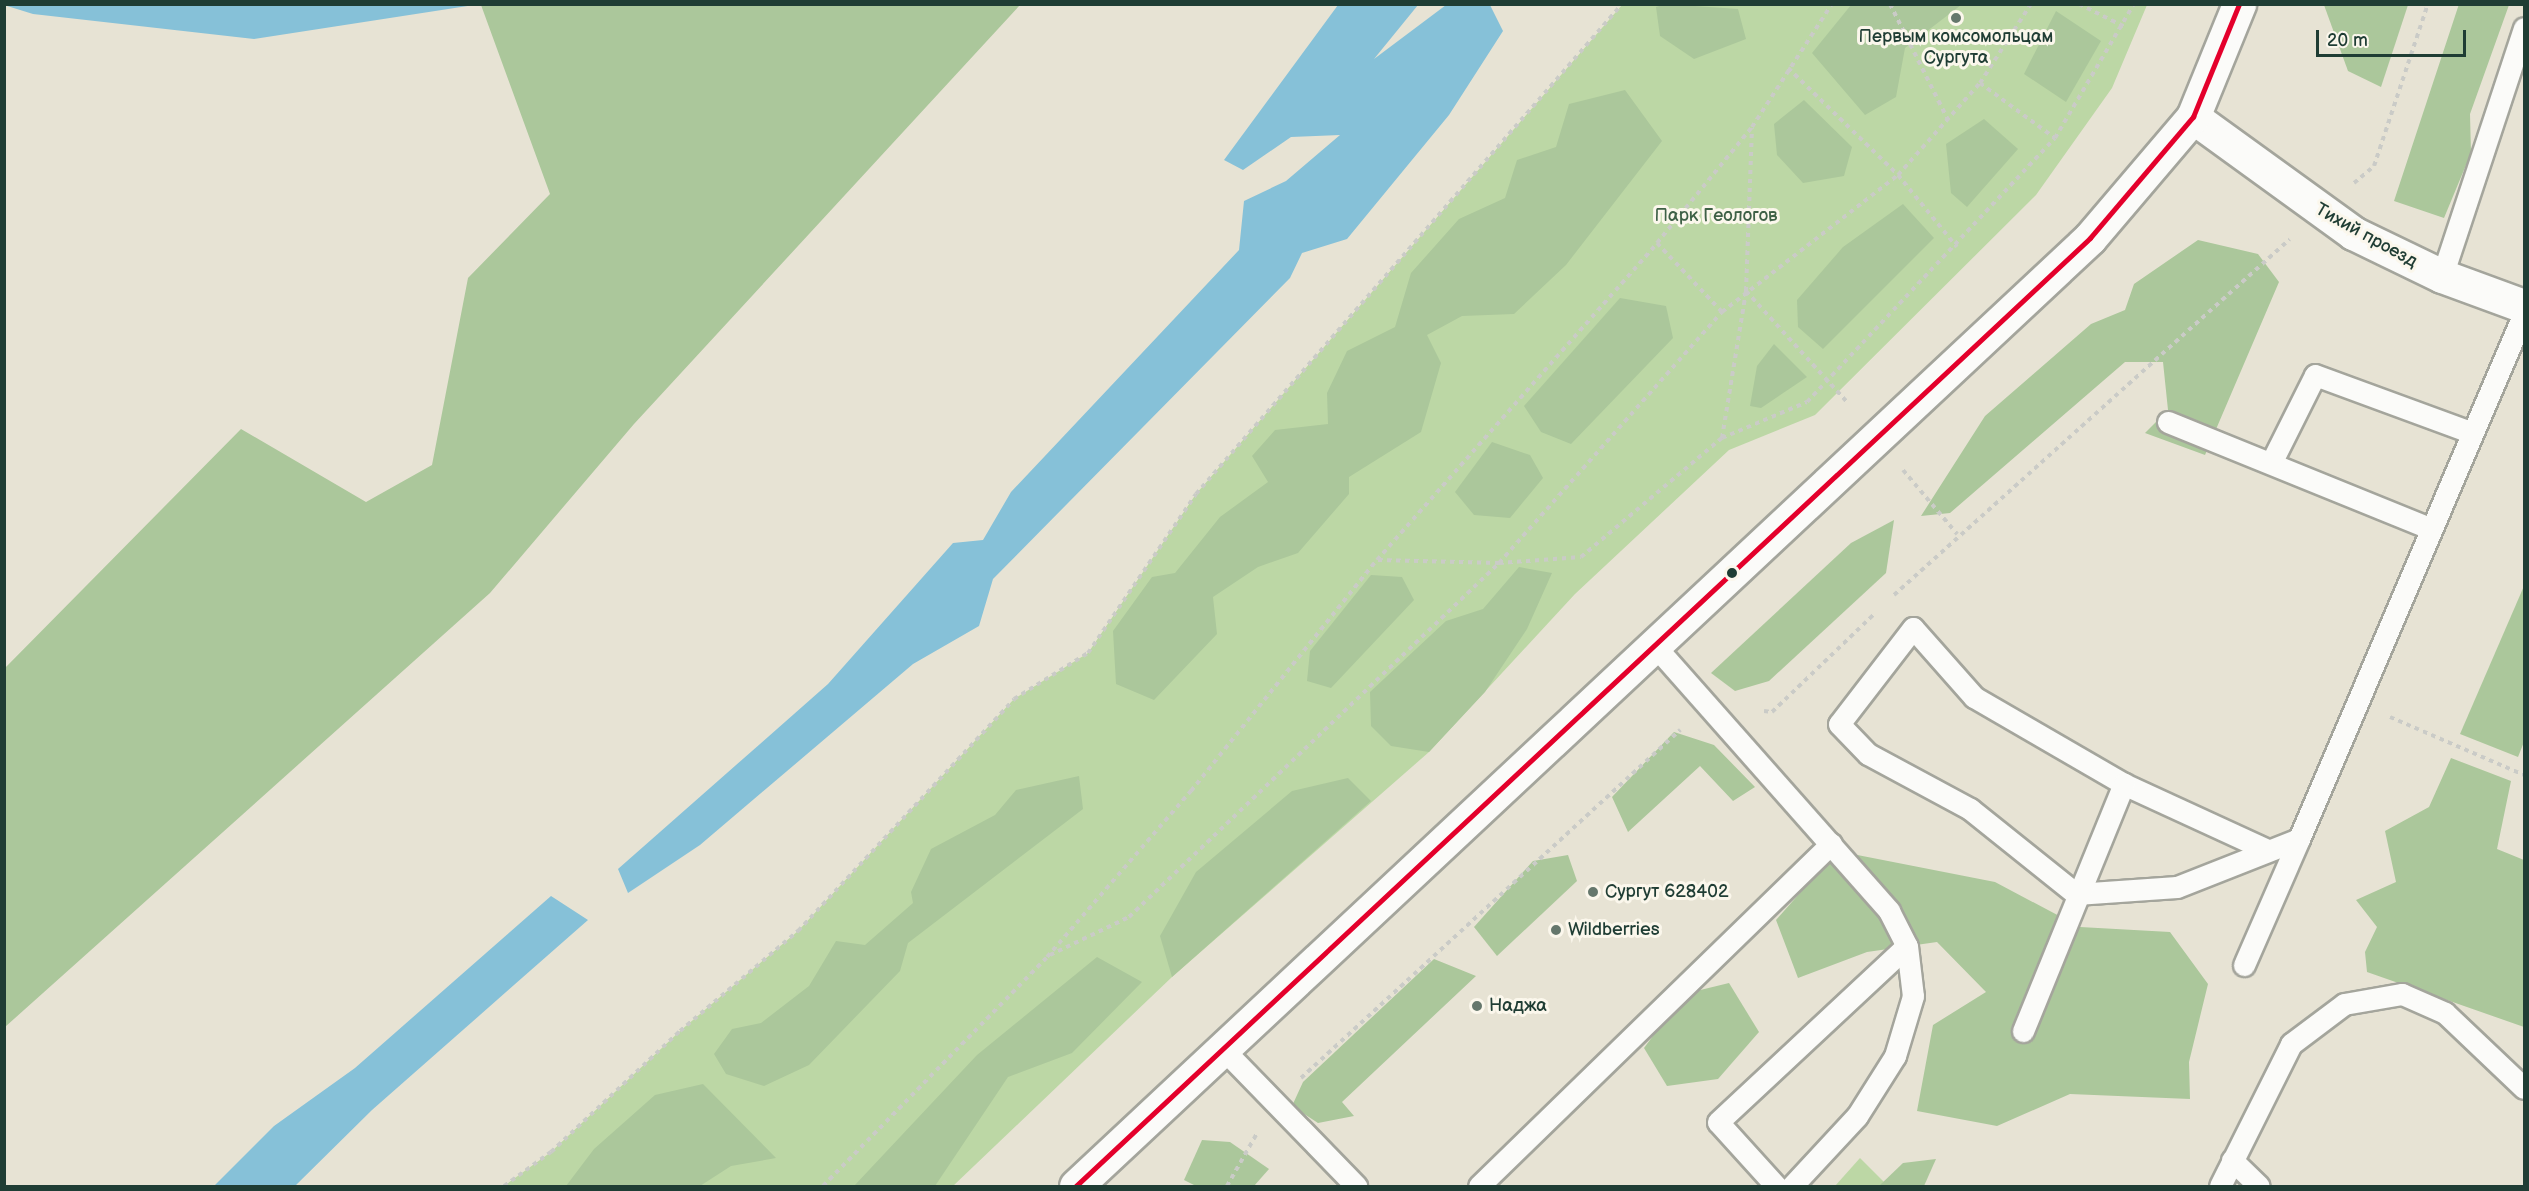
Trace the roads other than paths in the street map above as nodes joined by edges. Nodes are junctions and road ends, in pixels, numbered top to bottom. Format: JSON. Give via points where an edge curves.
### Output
{"nodes":[{"id":1,"x":2239,"y":4,"type":"edge"},
{"id":2,"x":2524,"y":28,"type":"edge"},
{"id":3,"x":2193,"y":117,"type":"junction"},
{"id":4,"x":2442,"y":276,"type":"junction"},
{"id":5,"x":2524,"y":306,"type":"edge"},
{"id":6,"x":2524,"y":313,"type":"edge"},
{"id":7,"x":2168,"y":422,"type":"dead end"},
{"id":8,"x":2470,"y":432,"type":"junction"},
{"id":9,"x":2271,"y":463,"type":"junction"},
{"id":10,"x":2429,"y":528,"type":"junction"},
{"id":11,"x":1654,"y":645,"type":"junction"},
{"id":12,"x":2124,"y":784,"type":"junction"},
{"id":13,"x":2299,"y":839,"type":"junction"},
{"id":14,"x":1831,"y":844,"type":"junction"},
{"id":15,"x":2265,"y":849,"type":"junction"},
{"id":16,"x":2076,"y":894,"type":"junction"},
{"id":17,"x":1907,"y":946,"type":"junction"},
{"id":18,"x":2244,"y":965,"type":"dead end"},
{"id":19,"x":2023,"y":1031,"type":"dead end"},
{"id":20,"x":1221,"y":1047,"type":"junction"},
{"id":21,"x":2524,"y":1088,"type":"edge"},
{"id":22,"x":2232,"y":1160,"type":"junction"},
{"id":23,"x":1076,"y":1186,"type":"edge"},
{"id":24,"x":1356,"y":1186,"type":"edge"},
{"id":25,"x":1479,"y":1186,"type":"edge"},
{"id":26,"x":1776,"y":1186,"type":"edge"},
{"id":27,"x":1792,"y":1186,"type":"edge"},
{"id":28,"x":2220,"y":1186,"type":"edge"},
{"id":29,"x":2259,"y":1186,"type":"edge"}],
"edges":[{"from":1,"to":3,"type":"main road"},
{"from":2,"to":4,"type":"lane"},
{"from":3,"to":4,"type":"main road","name":"Тихий проезд","via":[[2319,212]]},
{"from":3,"to":11,"type":"main road","via":[[2090,238]]},
{"from":4,"to":5,"type":"main road","name":"Тихий проезд"},
{"from":6,"to":8,"type":"lane"},
{"from":7,"to":9,"type":"lane"},
{"from":8,"to":9,"type":"lane","via":[[2314,375]]},
{"from":8,"to":10,"type":"lane"},
{"from":9,"to":10,"type":"lane"},
{"from":10,"to":13,"type":"lane","via":[[2359,705]]},
{"from":11,"to":14,"type":"lane"},
{"from":11,"to":20,"type":"main road"},
{"from":12,"to":15,"type":"lane"},
{"from":12,"to":16,"type":"lane"},
{"from":12,"to":16,"type":"lane","via":[[1974,697],[1913,628],[1839,723],[1868,754],[1970,809]]},
{"from":13,"to":15,"type":"lane"},
{"from":13,"to":18,"type":"lane"},
{"from":14,"to":17,"type":"lane","via":[[1889,911]]},
{"from":14,"to":25,"type":"lane"},
{"from":15,"to":16,"type":"lane","via":[[2219,873],[2177,886]]},
{"from":16,"to":19,"type":"lane"},
{"from":17,"to":26,"type":"lane","via":[[1718,1122]]},
{"from":17,"to":27,"type":"lane","via":[[1913,996],[1895,1056],[1857,1116]]},
{"from":20,"to":23,"type":"main road"},
{"from":20,"to":24,"type":"lane"},
{"from":21,"to":22,"type":"lane","via":[[2434,1008],[2402,994],[2344,1004],[2291,1044]]},
{"from":22,"to":28,"type":"lane"},
{"from":22,"to":29,"type":"lane"}]}
